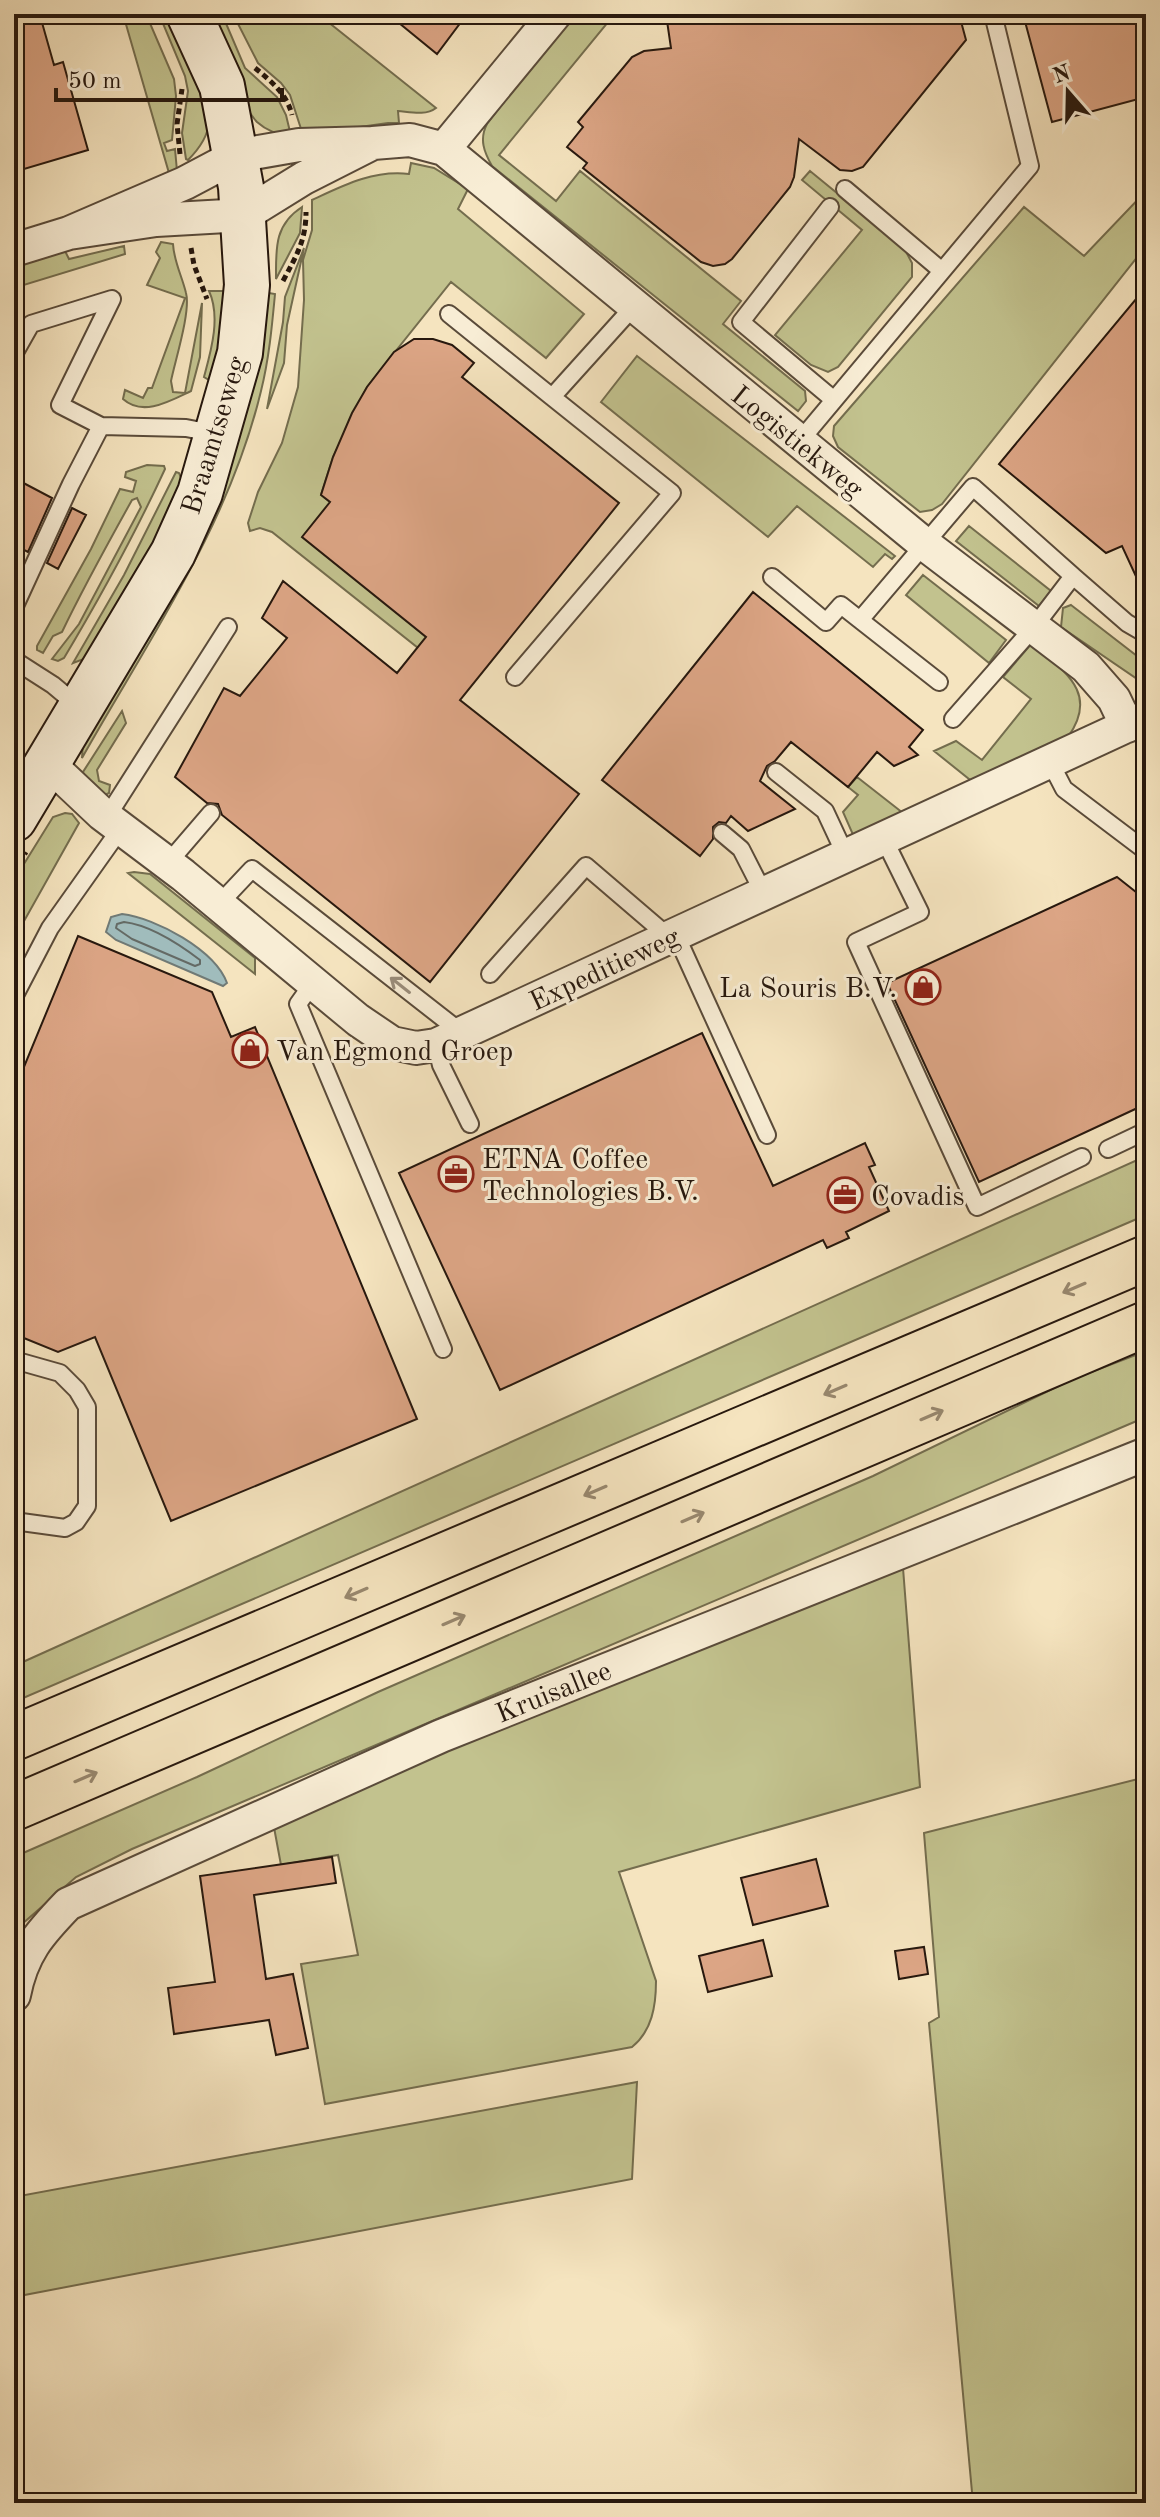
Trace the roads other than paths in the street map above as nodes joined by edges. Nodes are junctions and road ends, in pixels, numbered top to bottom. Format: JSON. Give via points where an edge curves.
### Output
{"nodes":[{"id":1,"x":189,"y":14,"type":"edge"},
{"id":2,"x":555,"y":14,"type":"edge"},
{"id":3,"x":993,"y":14,"type":"edge"},
{"id":4,"x":373,"y":143,"type":"junction"},
{"id":5,"x":444,"y":149,"type":"junction"},
{"id":6,"x":236,"y":156,"type":"junction"},
{"id":7,"x":845,"y":189,"type":"dead end"},
{"id":8,"x":830,"y":207,"type":"dead end"},
{"id":9,"x":244,"y":215,"type":"junction"},
{"id":10,"x":69,"y":233,"type":"junction"},
{"id":11,"x":14,"y":250,"type":"edge"},
{"id":12,"x":942,"y":271,"type":"junction"},
{"id":13,"x":635,"y":305,"type":"junction"},
{"id":14,"x":449,"y":314,"type":"dead end"},
{"id":15,"x":14,"y":354,"type":"edge"},
{"id":16,"x":552,"y":397,"type":"junction"},
{"id":17,"x":834,"y":400,"type":"junction"},
{"id":18,"x":101,"y":426,"type":"junction"},
{"id":19,"x":218,"y":434,"type":"junction"},
{"id":20,"x":799,"y":442,"type":"junction"},
{"id":21,"x":923,"y":543,"type":"junction"},
{"id":22,"x":1073,"y":576,"type":"junction"},
{"id":23,"x":772,"y":577,"type":"dead end"},
{"id":24,"x":14,"y":608,"type":"edge"},
{"id":25,"x":860,"y":620,"type":"junction"},
{"id":26,"x":228,"y":627,"type":"dead end"},
{"id":27,"x":1034,"y":627,"type":"junction"},
{"id":28,"x":1146,"y":634,"type":"edge"},
{"id":29,"x":14,"y":660,"type":"edge"},
{"id":30,"x":515,"y":677,"type":"dead end"},
{"id":31,"x":939,"y":682,"type":"dead end"},
{"id":32,"x":80,"y":708,"type":"junction"},
{"id":33,"x":953,"y":719,"type":"dead end"},
{"id":34,"x":1136,"y":722,"type":"edge"},
{"id":35,"x":1050,"y":762,"type":"junction"},
{"id":36,"x":49,"y":764,"type":"junction"},
{"id":37,"x":776,"y":772,"type":"dead end"},
{"id":38,"x":211,"y":813,"type":"dead end"},
{"id":39,"x":14,"y":819,"type":"edge"},
{"id":40,"x":114,"y":822,"type":"junction"},
{"id":41,"x":722,"y":833,"type":"dead end"},
{"id":42,"x":884,"y":839,"type":"junction"},
{"id":43,"x":1146,"y":851,"type":"edge"},
{"id":44,"x":846,"y":856,"type":"junction"},
{"id":45,"x":168,"y":863,"type":"junction"},
{"id":46,"x":764,"y":894,"type":"junction"},
{"id":47,"x":219,"y":904,"type":"junction"},
{"id":48,"x":673,"y":937,"type":"junction"},
{"id":49,"x":490,"y":974,"type":"dead end"},
{"id":50,"x":313,"y":983,"type":"junction"},
{"id":51,"x":14,"y":997,"type":"edge"},
{"id":52,"x":449,"y":1039,"type":"junction"},
{"id":53,"x":470,"y":1124,"type":"dead end"},
{"id":54,"x":1146,"y":1131,"type":"edge"},
{"id":55,"x":767,"y":1135,"type":"dead end"},
{"id":56,"x":1108,"y":1149,"type":"dead end"},
{"id":57,"x":1082,"y":1157,"type":"dead end"},
{"id":58,"x":1146,"y":1258,"type":"edge"},
{"id":59,"x":1146,"y":1324,"type":"edge"},
{"id":60,"x":443,"y":1349,"type":"dead end"},
{"id":61,"x":14,"y":1360,"type":"edge"},
{"id":62,"x":1146,"y":1454,"type":"edge"},
{"id":63,"x":14,"y":1521,"type":"edge"},
{"id":64,"x":14,"y":1738,"type":"edge"},
{"id":65,"x":14,"y":1808,"type":"edge"},
{"id":66,"x":14,"y":1995,"type":"edge"}],
"edges":[{"from":1,"to":6,"type":"street","name":"Braamtseweg","via":[[222,86]]},
{"from":2,"to":5,"type":"street"},
{"from":3,"to":12,"type":"lane","via":[[1030,166]]},
{"from":4,"to":5,"type":"street","name":"Logistiekweg","via":[[410,140]]},
{"from":4,"to":6,"type":"street","name":"Logistiekweg","via":[[299,145]]},
{"from":4,"to":9,"type":"street","name":"Logistiekweg"},
{"from":5,"to":13,"type":"street","name":"Logistiekweg"},
{"from":6,"to":9,"type":"street","name":"Braamtseweg"},
{"from":6,"to":10,"type":"street","name":"Logistiekweg"},
{"from":7,"to":12,"type":"lane"},
{"from":8,"to":17,"type":"lane","via":[[741,322]]},
{"from":9,"to":10,"type":"street","via":[[156,220]]},
{"from":9,"to":19,"type":"street","name":"Braamtseweg","via":[[247,285],[240,353]]},
{"from":10,"to":11,"type":"street"},
{"from":12,"to":17,"type":"lane"},
{"from":13,"to":16,"type":"lane"},
{"from":13,"to":20,"type":"street","name":"Logistiekweg"},
{"from":14,"to":16,"type":"lane"},
{"from":15,"to":18,"type":"lane","via":[[31,324],[112,299],[60,405]]},
{"from":16,"to":30,"type":"lane","via":[[672,493]]},
{"from":17,"to":20,"type":"lane"},
{"from":18,"to":19,"type":"lane"},
{"from":18,"to":24,"type":"lane"},
{"from":19,"to":32,"type":"street","name":"Braamtseweg","via":[[200,493],[173,553]]},
{"from":20,"to":21,"type":"street","name":"Logistiekweg"},
{"from":21,"to":22,"type":"lane","via":[[973,487]]},
{"from":21,"to":25,"type":"lane"},
{"from":21,"to":27,"type":"street","name":"Logistiekweg"},
{"from":22,"to":27,"type":"lane"},
{"from":22,"to":28,"type":"lane"},
{"from":23,"to":25,"type":"lane","via":[[826,622],[841,605]]},
{"from":25,"to":31,"type":"lane"},
{"from":26,"to":40,"type":"lane"},
{"from":27,"to":33,"type":"lane"},
{"from":27,"to":34,"type":"street","name":"Logistiekweg","via":[[1086,667]]},
{"from":29,"to":32,"type":"lane"},
{"from":32,"to":36,"type":"street","name":"Braamtseweg"},
{"from":34,"to":35,"type":"street","name":"Expeditieweg"},
{"from":35,"to":42,"type":"street","name":"Expeditieweg"},
{"from":35,"to":43,"type":"lane","via":[[1064,789]]},
{"from":36,"to":39,"type":"street","name":"Braamtseweg"},
{"from":36,"to":40,"type":"street","name":"Expeditieweg"},
{"from":37,"to":44,"type":"lane","via":[[825,811]]},
{"from":38,"to":45,"type":"lane"},
{"from":40,"to":45,"type":"street","name":"Expeditieweg"},
{"from":40,"to":51,"type":"lane"},
{"from":41,"to":46,"type":"lane","via":[[741,849]]},
{"from":42,"to":44,"type":"street","name":"Expeditieweg"},
{"from":42,"to":57,"type":"lane","via":[[920,912],[856,942],[977,1207]]},
{"from":44,"to":46,"type":"street","name":"Expeditieweg"},
{"from":45,"to":47,"type":"street","name":"Expeditieweg"},
{"from":46,"to":48,"type":"street","name":"Expeditieweg"},
{"from":47,"to":50,"type":"street","name":"Expeditieweg"},
{"from":52,"to":47,"type":"lane","one_way":true,"via":[[252,869]]},
{"from":48,"to":49,"type":"lane","via":[[586,866]]},
{"from":48,"to":52,"type":"street","name":"Expeditieweg"},
{"from":48,"to":55,"type":"lane"},
{"from":50,"to":52,"type":"street","name":"Expeditieweg","via":[[392,1043],[416,1048]]},
{"from":50,"to":60,"type":"lane","via":[[298,1004]]},
{"from":52,"to":53,"type":"lane","via":[[441,1065]]},
{"from":54,"to":56,"type":"lane"},
{"from":58,"to":64,"type":"highway","one_way":true},
{"from":65,"to":59,"type":"highway","one_way":true},
{"from":61,"to":63,"type":"lane","via":[[60,1373],[87,1407],[87,1506],[82,1516],[65,1528]]},
{"from":62,"to":66,"type":"street","name":"Kruisallee","via":[[441,1736],[68,1904],[37,1936]]}]}
